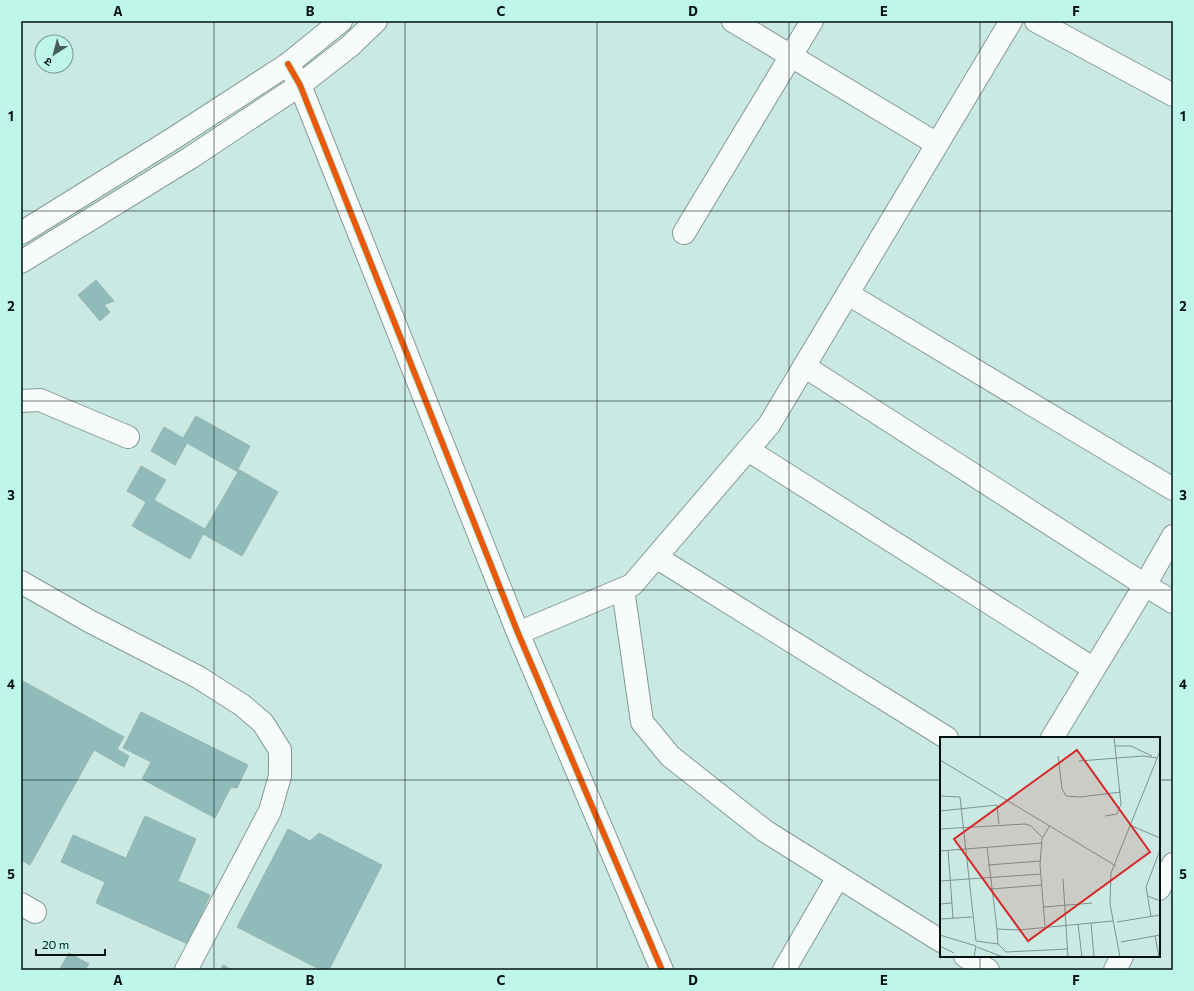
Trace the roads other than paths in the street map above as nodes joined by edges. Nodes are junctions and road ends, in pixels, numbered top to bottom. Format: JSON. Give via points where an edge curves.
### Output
{"nodes":[{"id":1,"x":341,"y":21,"type":"edge"},
{"id":2,"x":376,"y":21,"type":"edge"},
{"id":3,"x":733,"y":21,"type":"edge"},
{"id":4,"x":812,"y":21,"type":"edge"},
{"id":5,"x":1011,"y":21,"type":"edge"},
{"id":6,"x":1036,"y":21,"type":"edge"},
{"id":7,"x":790,"y":56,"type":"junction"},
{"id":8,"x":288,"y":64,"type":"junction"},
{"id":9,"x":300,"y":85,"type":"junction"},
{"id":10,"x":1173,"y":95,"type":"edge"},
{"id":11,"x":937,"y":144,"type":"junction"},
{"id":12,"x":21,"y":233,"type":"edge"},
{"id":13,"x":684,"y":233,"type":"dead end"},
{"id":14,"x":21,"y":262,"type":"edge"},
{"id":15,"x":848,"y":294,"type":"junction"},
{"id":16,"x":804,"y":366,"type":"junction"},
{"id":17,"x":21,"y":401,"type":"edge"},
{"id":18,"x":128,"y":437,"type":"dead end"},
{"id":19,"x":748,"y":450,"type":"junction"},
{"id":20,"x":1173,"y":489,"type":"edge"},
{"id":21,"x":1173,"y":536,"type":"edge"},
{"id":22,"x":656,"y":557,"type":"junction"},
{"id":23,"x":21,"y":582,"type":"edge"},
{"id":24,"x":1145,"y":585,"type":"junction"},
{"id":25,"x":623,"y":588,"type":"junction"},
{"id":26,"x":1173,"y":602,"type":"edge"},
{"id":27,"x":518,"y":633,"type":"junction"},
{"id":28,"x":1094,"y":669,"type":"junction"},
{"id":29,"x":945,"y":737,"type":"edge"},
{"id":30,"x":1053,"y":737,"type":"edge"},
{"id":31,"x":838,"y":877,"type":"junction"},
{"id":32,"x":940,"y":940,"type":"edge"},
{"id":33,"x":967,"y":957,"type":"edge"},
{"id":34,"x":1122,"y":957,"type":"edge"},
{"id":35,"x":186,"y":970,"type":"edge"},
{"id":36,"x":662,"y":970,"type":"edge"},
{"id":37,"x":784,"y":970,"type":"edge"},
{"id":38,"x":988,"y":970,"type":"edge"},
{"id":39,"x":1115,"y":970,"type":"edge"}],
"edges":[{"from":1,"to":8,"type":"street"},
{"from":2,"to":9,"type":"street","via":[[350,46]]},
{"from":3,"to":7,"type":"street"},
{"from":4,"to":7,"type":"street"},
{"from":5,"to":11,"type":"street"},
{"from":6,"to":10,"type":"street"},
{"from":7,"to":11,"type":"street"},
{"from":7,"to":13,"type":"street"},
{"from":8,"to":9,"type":"street"},
{"from":8,"to":12,"type":"street"},
{"from":9,"to":14,"type":"street","via":[[190,158]]},
{"from":9,"to":27,"type":"street"},
{"from":11,"to":15,"type":"street"},
{"from":15,"to":16,"type":"street"},
{"from":15,"to":20,"type":"street"},
{"from":16,"to":19,"type":"street","via":[[769,425]]},
{"from":16,"to":24,"type":"street"},
{"from":17,"to":18,"type":"street","via":[[40,400]]},
{"from":19,"to":22,"type":"street"},
{"from":19,"to":28,"type":"street"},
{"from":21,"to":24,"type":"street"},
{"from":22,"to":25,"type":"street","via":[[632,585]]},
{"from":22,"to":29,"type":"street"},
{"from":23,"to":35,"type":"street","via":[[236,701],[263,723],[280,750],[280,776],[270,811]]},
{"from":24,"to":26,"type":"street"},
{"from":24,"to":28,"type":"street"},
{"from":25,"to":27,"type":"street"},
{"from":25,"to":31,"type":"street","via":[[642,722],[670,756],[764,831]]},
{"from":27,"to":36,"type":"street"},
{"from":28,"to":30,"type":"street"},
{"from":31,"to":32,"type":"street"},
{"from":31,"to":37,"type":"street"},
{"from":33,"to":38,"type":"street"},
{"from":34,"to":39,"type":"street"}]}
